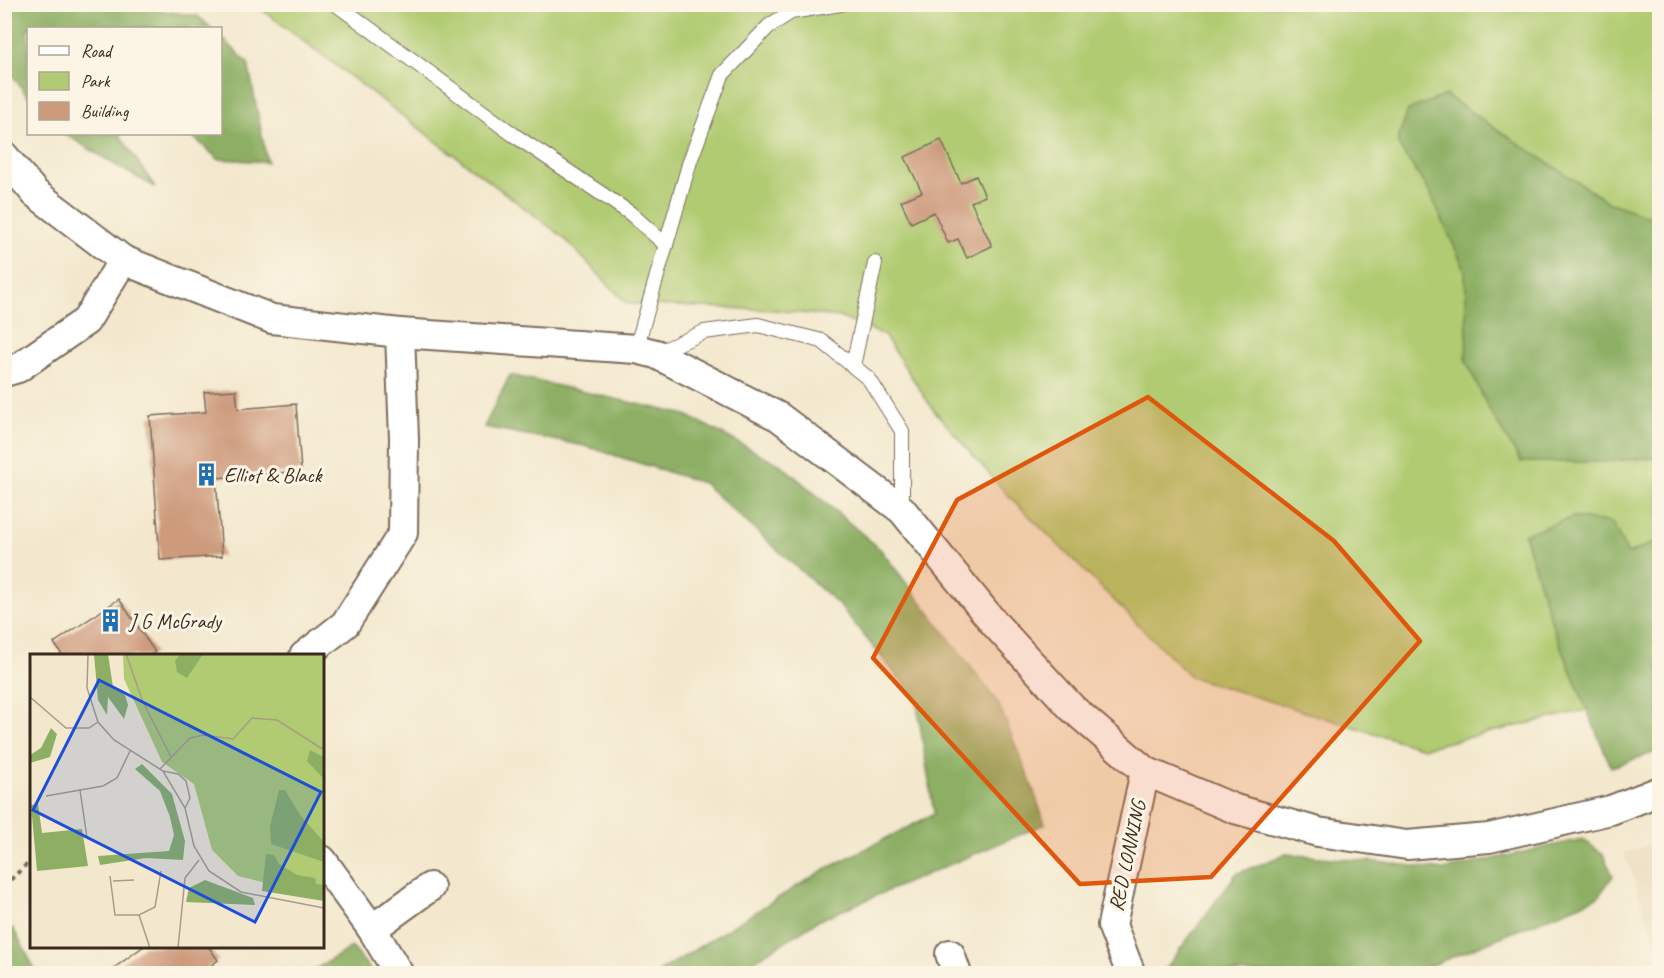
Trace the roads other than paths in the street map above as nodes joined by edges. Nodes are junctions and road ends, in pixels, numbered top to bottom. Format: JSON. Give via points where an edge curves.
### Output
{"nodes":[{"id":1,"x":336,"y":4,"type":"edge"},
{"id":2,"x":840,"y":4,"type":"edge"},
{"id":3,"x":4,"y":156,"type":"edge"},
{"id":4,"x":666,"y":245,"type":"junction"},
{"id":5,"x":123,"y":260,"type":"junction"},
{"id":6,"x":875,"y":263,"type":"dead end"},
{"id":7,"x":400,"y":333,"type":"junction"},
{"id":8,"x":646,"y":351,"type":"junction"},
{"id":9,"x":853,"y":366,"type":"junction"},
{"id":10,"x":4,"y":372,"type":"edge"},
{"id":11,"x":902,"y":510,"type":"junction"},
{"id":12,"x":307,"y":654,"type":"edge"},
{"id":13,"x":1145,"y":771,"type":"junction"},
{"id":14,"x":1659,"y":791,"type":"edge"},
{"id":15,"x":324,"y":863,"type":"edge"},
{"id":16,"x":430,"y":887,"type":"dead end"},
{"id":17,"x":372,"y":929,"type":"junction"},
{"id":18,"x":399,"y":974,"type":"edge"},
{"id":19,"x":1131,"y":974,"type":"edge"}],
"edges":[{"from":1,"to":4,"type":"lane","via":[[514,135],[630,213]]},
{"from":2,"to":4,"type":"lane","via":[[791,12],[770,26],[722,75],[690,161]]},
{"from":3,"to":5,"type":"street","via":[[35,193]]},
{"from":4,"to":8,"type":"lane"},
{"from":5,"to":7,"type":"street","via":[[272,319]]},
{"from":5,"to":10,"type":"street","via":[[86,321],[18,368]]},
{"from":6,"to":9,"type":"lane"},
{"from":7,"to":8,"type":"street"},
{"from":7,"to":12,"type":"street","via":[[403,533],[345,624]]},
{"from":8,"to":9,"type":"lane","via":[[704,332],[758,325],[822,341]]},
{"from":8,"to":11,"type":"street","via":[[778,417]]},
{"from":9,"to":11,"type":"lane","via":[[869,379],[902,431]]},
{"from":11,"to":13,"type":"street","via":[[994,623],[1072,708]]},
{"from":13,"to":14,"type":"street","via":[[1235,809],[1318,832],[1407,845],[1490,838],[1611,810]]},
{"from":13,"to":19,"type":"street","name":"RED LONNING","via":[[1112,925]]},
{"from":15,"to":17,"type":"street"},
{"from":16,"to":17,"type":"street"},
{"from":17,"to":18,"type":"street"}]}
